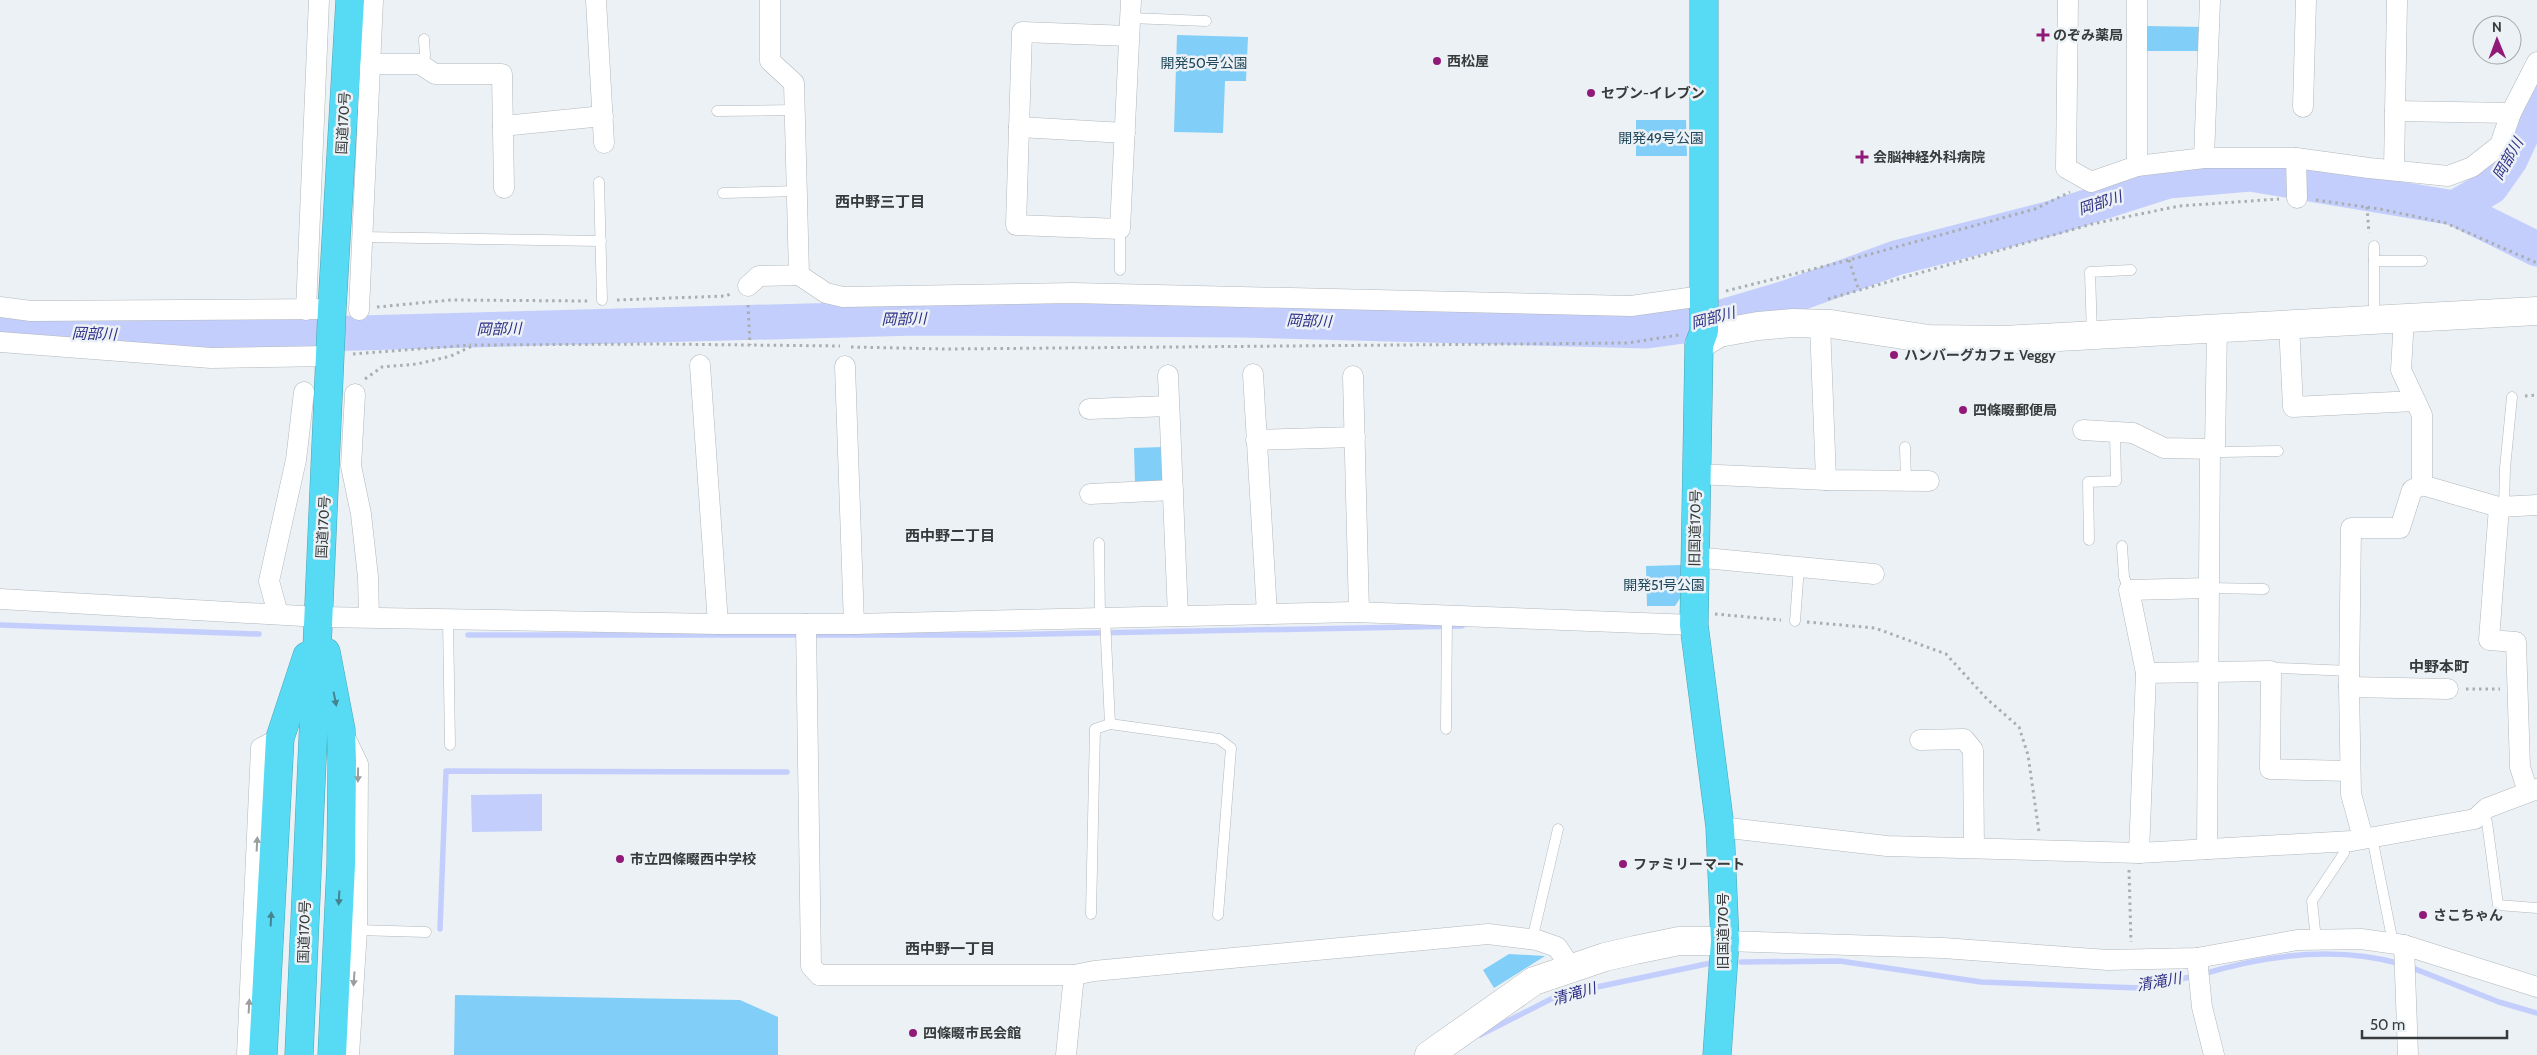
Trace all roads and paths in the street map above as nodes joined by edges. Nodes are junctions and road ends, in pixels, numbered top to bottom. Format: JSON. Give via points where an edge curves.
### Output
{"nodes":[{"id":1,"x":319,"y":0,"type":"edge"},
{"id":2,"x":350,"y":0,"type":"edge"},
{"id":3,"x":373,"y":0,"type":"edge"},
{"id":4,"x":596,"y":0,"type":"edge"},
{"id":5,"x":770,"y":0,"type":"edge"},
{"id":6,"x":1704,"y":0,"type":"edge"},
{"id":7,"x":2068,"y":0,"type":"edge"},
{"id":8,"x":2137,"y":0,"type":"edge"},
{"id":9,"x":2210,"y":0,"type":"edge"},
{"id":10,"x":2306,"y":0,"type":"edge"},
{"id":11,"x":2397,"y":0,"type":"edge"},
{"id":12,"x":1130,"y":18,"type":"edge"},
{"id":13,"x":1206,"y":21,"type":"dead end"},
{"id":14,"x":424,"y":38,"type":"dead end"},
{"id":15,"x":2537,"y":62,"type":"edge"},
{"id":16,"x":370,"y":64,"type":"junction"},
{"id":17,"x":420,"y":64,"type":"junction"},
{"id":18,"x":2303,"y":107,"type":"dead end"},
{"id":19,"x":795,"y":110,"type":"junction"},
{"id":20,"x":717,"y":111,"type":"dead end"},
{"id":21,"x":2396,"y":111,"type":"junction"},
{"id":22,"x":2511,"y":113,"type":"junction"},
{"id":23,"x":603,"y":116,"type":"junction"},
{"id":24,"x":503,"y":126,"type":"junction"},
{"id":25,"x":1019,"y":127,"type":"junction"},
{"id":26,"x":1125,"y":132,"type":"junction"},
{"id":27,"x":604,"y":143,"type":"dead end"},
{"id":28,"x":2204,"y":158,"type":"junction"},
{"id":29,"x":2296,"y":158,"type":"junction"},
{"id":30,"x":2137,"y":166,"type":"junction"},
{"id":31,"x":2394,"y":170,"type":"junction"},
{"id":32,"x":599,"y":182,"type":"dead end"},
{"id":33,"x":2091,"y":182,"type":"junction"},
{"id":34,"x":504,"y":188,"type":"dead end"},
{"id":35,"x":797,"y":191,"type":"junction"},
{"id":36,"x":723,"y":193,"type":"dead end"},
{"id":37,"x":2297,"y":198,"type":"junction"},
{"id":38,"x":2367,"y":207,"type":"junction"},
{"id":39,"x":1120,"y":229,"type":"junction"},
{"id":40,"x":362,"y":237,"type":"junction"},
{"id":41,"x":601,"y":241,"type":"junction"},
{"id":42,"x":2374,"y":246,"type":"joint"},
{"id":43,"x":1849,"y":260,"type":"junction"},
{"id":44,"x":2374,"y":261,"type":"junction"},
{"id":45,"x":2422,"y":261,"type":"dead end"},
{"id":46,"x":2537,"y":263,"type":"edge"},
{"id":47,"x":1120,"y":270,"type":"dead end"},
{"id":48,"x":2131,"y":270,"type":"dead end"},
{"id":49,"x":799,"y":275,"type":"junction"},
{"id":50,"x":748,"y":286,"type":"junction"},
{"id":51,"x":1859,"y":291,"type":"junction"},
{"id":52,"x":1702,"y":296,"type":"junction"},
{"id":53,"x":602,"y":300,"type":"junction"},
{"id":54,"x":0,"y":307,"type":"edge"},
{"id":55,"x":306,"y":310,"type":"junction"},
{"id":56,"x":359,"y":310,"type":"joint"},
{"id":57,"x":2537,"y":311,"type":"edge"},
{"id":58,"x":1821,"y":313,"type":"junction"},
{"id":59,"x":332,"y":315,"type":"junction"},
{"id":60,"x":2404,"y":317,"type":"junction"},
{"id":61,"x":2374,"y":318,"type":"junction"},
{"id":62,"x":2289,"y":324,"type":"junction"},
{"id":63,"x":2217,"y":328,"type":"junction"},
{"id":64,"x":2092,"y":335,"type":"junction"},
{"id":65,"x":1701,"y":338,"type":"junction"},
{"id":66,"x":0,"y":342,"type":"edge"},
{"id":67,"x":474,"y":345,"type":"junction"},
{"id":68,"x":750,"y":345,"type":"junction"},
{"id":69,"x":331,"y":352,"type":"junction"},
{"id":70,"x":700,"y":365,"type":"dead end"},
{"id":71,"x":845,"y":366,"type":"dead end"},
{"id":72,"x":1253,"y":374,"type":"dead end"},
{"id":73,"x":1168,"y":375,"type":"dead end"},
{"id":74,"x":1353,"y":376,"type":"dead end"},
{"id":75,"x":357,"y":389,"type":"joint"},
{"id":76,"x":304,"y":392,"type":"dead end"},
{"id":77,"x":2512,"y":397,"type":"dead end"},
{"id":78,"x":2415,"y":401,"type":"junction"},
{"id":79,"x":1169,"y":406,"type":"junction"},
{"id":80,"x":1089,"y":409,"type":"dead end"},
{"id":81,"x":2082,"y":430,"type":"dead end"},
{"id":82,"x":2115,"y":432,"type":"junction"},
{"id":83,"x":1355,"y":437,"type":"junction"},
{"id":84,"x":1256,"y":440,"type":"junction"},
{"id":85,"x":1905,"y":447,"type":"dead end"},
{"id":86,"x":2212,"y":449,"type":"junction"},
{"id":87,"x":2278,"y":451,"type":"dead end"},
{"id":88,"x":1696,"y":474,"type":"junction"},
{"id":89,"x":1826,"y":480,"type":"junction"},
{"id":90,"x":1906,"y":481,"type":"junction"},
{"id":91,"x":1929,"y":481,"type":"dead end"},
{"id":92,"x":2422,"y":486,"type":"junction"},
{"id":93,"x":1173,"y":490,"type":"junction"},
{"id":94,"x":1090,"y":494,"type":"dead end"},
{"id":95,"x":2537,"y":505,"type":"edge"},
{"id":96,"x":2502,"y":507,"type":"junction"},
{"id":97,"x":2089,"y":540,"type":"dead end"},
{"id":98,"x":1099,"y":543,"type":"dead end"},
{"id":99,"x":2122,"y":546,"type":"dead end"},
{"id":100,"x":1694,"y":557,"type":"junction"},
{"id":101,"x":1799,"y":567,"type":"junction"},
{"id":102,"x":1874,"y":574,"type":"dead end"},
{"id":103,"x":2209,"y":588,"type":"junction"},
{"id":104,"x":2264,"y":589,"type":"dead end"},
{"id":105,"x":2129,"y":590,"type":"junction"},
{"id":106,"x":0,"y":598,"type":"edge"},
{"id":107,"x":1359,"y":612,"type":"junction"},
{"id":108,"x":278,"y":614,"type":"junction"},
{"id":109,"x":1267,"y":614,"type":"junction"},
{"id":110,"x":320,"y":616,"type":"junction"},
{"id":111,"x":1178,"y":616,"type":"junction"},
{"id":112,"x":370,"y":617,"type":"junction"},
{"id":113,"x":1694,"y":618,"type":"junction"},
{"id":114,"x":448,"y":619,"type":"junction"},
{"id":115,"x":1103,"y":621,"type":"junction"},
{"id":116,"x":1794,"y":621,"type":"junction"},
{"id":117,"x":1447,"y":622,"type":"junction"},
{"id":118,"x":718,"y":624,"type":"junction"},
{"id":119,"x":806,"y":624,"type":"junction"},
{"id":120,"x":854,"y":624,"type":"junction"},
{"id":121,"x":2271,"y":671,"type":"junction"},
{"id":122,"x":2208,"y":672,"type":"junction"},
{"id":123,"x":2146,"y":673,"type":"junction"},
{"id":124,"x":2350,"y":679,"type":"junction"},
{"id":125,"x":2448,"y":689,"type":"joint"},
{"id":126,"x":2518,"y":689,"type":"junction"},
{"id":127,"x":1110,"y":724,"type":"junction"},
{"id":128,"x":1446,"y":729,"type":"dead end"},
{"id":129,"x":341,"y":730,"type":"junction"},
{"id":130,"x":280,"y":738,"type":"junction"},
{"id":131,"x":1920,"y":740,"type":"dead end"},
{"id":132,"x":450,"y":745,"type":"dead end"},
{"id":133,"x":2349,"y":771,"type":"junction"},
{"id":134,"x":2532,"y":790,"type":"edge"},
{"id":135,"x":2480,"y":814,"type":"junction"},
{"id":136,"x":1720,"y":827,"type":"junction"},
{"id":137,"x":1558,"y":829,"type":"dead end"},
{"id":138,"x":2360,"y":839,"type":"junction"},
{"id":139,"x":1974,"y":848,"type":"junction"},
{"id":140,"x":2207,"y":849,"type":"junction"},
{"id":141,"x":2041,"y":850,"type":"junction"},
{"id":142,"x":2134,"y":852,"type":"junction"},
{"id":143,"x":2537,"y":908,"type":"edge"},
{"id":144,"x":1091,"y":914,"type":"dead end"},
{"id":145,"x":1218,"y":915,"type":"dead end"},
{"id":146,"x":357,"y":930,"type":"junction"},
{"id":147,"x":426,"y":932,"type":"dead end"},
{"id":148,"x":1532,"y":940,"type":"junction"},
{"id":149,"x":2131,"y":940,"type":"dead end"},
{"id":150,"x":2316,"y":940,"type":"junction"},
{"id":151,"x":1725,"y":941,"type":"junction"},
{"id":152,"x":2402,"y":954,"type":"junction"},
{"id":153,"x":2197,"y":960,"type":"junction"},
{"id":154,"x":1572,"y":968,"type":"junction"},
{"id":155,"x":1074,"y":975,"type":"junction"},
{"id":156,"x":2537,"y":987,"type":"edge"},
{"id":157,"x":247,"y":1055,"type":"edge"},
{"id":158,"x":263,"y":1055,"type":"edge"},
{"id":159,"x":299,"y":1055,"type":"edge"},
{"id":160,"x":332,"y":1055,"type":"edge"},
{"id":161,"x":349,"y":1055,"type":"edge"},
{"id":162,"x":1066,"y":1055,"type":"edge"},
{"id":163,"x":1429,"y":1055,"type":"edge"},
{"id":164,"x":1718,"y":1055,"type":"edge"},
{"id":165,"x":2214,"y":1055,"type":"edge"},
{"id":166,"x":2408,"y":1055,"type":"edge"}],
"edges":[{"from":1,"to":55,"type":"street"},
{"from":2,"to":59,"type":"highway","name":"国道170号"},
{"from":3,"to":16,"type":"street"},
{"from":4,"to":23,"type":"street"},
{"from":5,"to":19,"type":"street","via":[[770,61],[794,83]]},
{"from":6,"to":52,"type":"highway","name":"旧国道170号"},
{"from":7,"to":33,"type":"street","via":[[2066,168]]},
{"from":8,"to":30,"type":"street"},
{"from":9,"to":28,"type":"street"},
{"from":10,"to":18,"type":"street"},
{"from":11,"to":21,"type":"street"},
{"from":12,"to":13,"type":"lane"},
{"from":12,"to":25,"type":"street","via":[[1022,32]]},
{"from":12,"to":26,"type":"street"},
{"from":14,"to":17,"type":"lane","via":[[425,56]]},
{"from":15,"to":22,"type":"street"},
{"from":16,"to":17,"type":"street"},
{"from":16,"to":40,"type":"street"},
{"from":17,"to":24,"type":"street","via":[[435,74],[502,74]]},
{"from":19,"to":20,"type":"lane"},
{"from":19,"to":35,"type":"street"},
{"from":21,"to":22,"type":"street"},
{"from":21,"to":31,"type":"street"},
{"from":22,"to":31,"type":"street","via":[[2500,145],[2472,167],[2448,176]]},
{"from":23,"to":24,"type":"street"},
{"from":23,"to":27,"type":"street"},
{"from":24,"to":34,"type":"street"},
{"from":25,"to":26,"type":"street"},
{"from":25,"to":39,"type":"street","via":[[1016,225]]},
{"from":26,"to":39,"type":"street"},
{"from":28,"to":29,"type":"street"},
{"from":28,"to":30,"type":"street"},
{"from":29,"to":31,"type":"street"},
{"from":29,"to":37,"type":"street"},
{"from":30,"to":33,"type":"street"},
{"from":32,"to":41,"type":"lane"},
{"from":33,"to":43,"type":"path","via":[[2034,209]]},
{"from":35,"to":36,"type":"lane"},
{"from":35,"to":49,"type":"street"},
{"from":37,"to":38,"type":"path"},
{"from":37,"to":51,"type":"path","via":[[2179,206],[2092,224]]},
{"from":38,"to":42,"type":"path","via":[[2370,242]]},
{"from":38,"to":46,"type":"path","via":[[2446,223]]},
{"from":39,"to":47,"type":"lane"},
{"from":40,"to":41,"type":"lane"},
{"from":40,"to":56,"type":"street"},
{"from":41,"to":53,"type":"lane"},
{"from":42,"to":44,"type":"lane"},
{"from":43,"to":51,"type":"path"},
{"from":43,"to":52,"type":"path"},
{"from":44,"to":45,"type":"lane"},
{"from":44,"to":61,"type":"lane"},
{"from":48,"to":64,"type":"lane","via":[[2090,272]]},
{"from":49,"to":50,"type":"street","via":[[759,276]]},
{"from":49,"to":52,"type":"street","via":[[826,293],[843,297],[1073,292],[1631,306]]},
{"from":50,"to":53,"type":"path","via":[[726,296]]},
{"from":50,"to":68,"type":"path"},
{"from":51,"to":58,"type":"path"},
{"from":52,"to":65,"type":"highway","name":"旧国道170号"},
{"from":53,"to":56,"type":"path","via":[[451,300],[388,304]]},
{"from":54,"to":55,"type":"street","via":[[31,311]]},
{"from":55,"to":59,"type":"street"},
{"from":57,"to":60,"type":"street"},
{"from":58,"to":64,"type":"street","via":[[1929,340]]},
{"from":58,"to":65,"type":"street"},
{"from":58,"to":89,"type":"street"},
{"from":59,"to":69,"type":"highway","name":"国道170号"},
{"from":60,"to":61,"type":"street"},
{"from":60,"to":78,"type":"street","via":[[2401,370]]},
{"from":61,"to":62,"type":"street"},
{"from":62,"to":63,"type":"street"},
{"from":62,"to":78,"type":"street","via":[[2293,407]]},
{"from":63,"to":64,"type":"street"},
{"from":63,"to":86,"type":"street"},
{"from":65,"to":68,"type":"path","via":[[1627,343],[946,349]]},
{"from":65,"to":88,"type":"highway","name":"旧国道170号"},
{"from":66,"to":69,"type":"street","via":[[211,358]]},
{"from":67,"to":68,"type":"path"},
{"from":67,"to":69,"type":"path"},
{"from":67,"to":75,"type":"path","via":[[451,356],[382,367]]},
{"from":69,"to":110,"type":"highway","name":"国道170号"},
{"from":70,"to":118,"type":"street"},
{"from":71,"to":120,"type":"street"},
{"from":72,"to":84,"type":"street"},
{"from":73,"to":79,"type":"street"},
{"from":74,"to":83,"type":"street"},
{"from":75,"to":112,"type":"street","via":[[351,466],[362,523]]},
{"from":76,"to":108,"type":"street","via":[[296,460],[269,581]]},
{"from":77,"to":96,"type":"lane"},
{"from":78,"to":92,"type":"street","via":[[2422,415]]},
{"from":79,"to":80,"type":"street"},
{"from":79,"to":93,"type":"street"},
{"from":81,"to":82,"type":"street"},
{"from":82,"to":86,"type":"street","via":[[2133,432],[2164,448]]},
{"from":82,"to":97,"type":"lane","via":[[2116,481],[2088,482]]},
{"from":83,"to":84,"type":"street"},
{"from":83,"to":107,"type":"street"},
{"from":84,"to":109,"type":"street"},
{"from":85,"to":90,"type":"lane"},
{"from":86,"to":87,"type":"lane","via":[[2221,452]]},
{"from":86,"to":103,"type":"street"},
{"from":88,"to":89,"type":"street"},
{"from":88,"to":100,"type":"highway","name":"旧国道170号"},
{"from":89,"to":90,"type":"street"},
{"from":90,"to":91,"type":"street"},
{"from":92,"to":96,"type":"street"},
{"from":92,"to":124,"type":"street","via":[[2412,490],[2400,528],[2351,528]]},
{"from":93,"to":94,"type":"street"},
{"from":93,"to":111,"type":"street"},
{"from":95,"to":96,"type":"street"},
{"from":96,"to":126,"type":"street","via":[[2489,640],[2516,642]]},
{"from":98,"to":115,"type":"lane"},
{"from":99,"to":105,"type":"lane","via":[[2124,577]]},
{"from":100,"to":101,"type":"street"},
{"from":100,"to":113,"type":"highway","name":"旧国道170号"},
{"from":101,"to":102,"type":"street"},
{"from":101,"to":116,"type":"lane"},
{"from":103,"to":104,"type":"lane"},
{"from":103,"to":105,"type":"street"},
{"from":103,"to":122,"type":"street"},
{"from":105,"to":123,"type":"street"},
{"from":106,"to":108,"type":"street"},
{"from":107,"to":109,"type":"street"},
{"from":107,"to":117,"type":"street"},
{"from":108,"to":110,"type":"street"},
{"from":109,"to":111,"type":"street"},
{"from":110,"to":112,"type":"street"},
{"from":110,"to":129,"type":"highway","one_way":true},
{"from":110,"to":130,"type":"highway"},
{"from":110,"to":159,"type":"highway","name":"国道170号","via":[[316,639]]},
{"from":111,"to":115,"type":"street"},
{"from":112,"to":114,"type":"street"},
{"from":113,"to":116,"type":"path"},
{"from":113,"to":117,"type":"street"},
{"from":113,"to":136,"type":"highway","name":"旧国道170号"},
{"from":114,"to":118,"type":"street"},
{"from":114,"to":132,"type":"lane"},
{"from":115,"to":120,"type":"street"},
{"from":115,"to":127,"type":"lane"},
{"from":116,"to":141,"type":"path","via":[[1875,628],[1946,654],[1987,700],[2019,727],[2028,755]]},
{"from":117,"to":128,"type":"lane"},
{"from":118,"to":119,"type":"street"},
{"from":119,"to":120,"type":"street"},
{"from":119,"to":155,"type":"street","via":[[811,966],[819,975]]},
{"from":121,"to":122,"type":"street"},
{"from":121,"to":124,"type":"lane","via":[[2279,668]]},
{"from":121,"to":133,"type":"street","via":[[2270,769]]},
{"from":122,"to":123,"type":"street"},
{"from":122,"to":140,"type":"street"},
{"from":123,"to":142,"type":"street"},
{"from":124,"to":125,"type":"street"},
{"from":124,"to":133,"type":"street"},
{"from":125,"to":126,"type":"path"},
{"from":126,"to":134,"type":"street","via":[[2520,767]]},
{"from":127,"to":144,"type":"lane","via":[[1095,729]]},
{"from":127,"to":145,"type":"lane","via":[[1219,739],[1231,748]]},
{"from":129,"to":146,"type":"street","one_way":true,"via":[[358,764]]},
{"from":129,"to":160,"type":"highway","one_way":true,"via":[[341,864]]},
{"from":157,"to":130,"type":"street","one_way":true,"via":[[261,748]]},
{"from":158,"to":130,"type":"highway","one_way":true},
{"from":131,"to":139,"type":"street","via":[[1964,740],[1973,750]]},
{"from":133,"to":138,"type":"street"},
{"from":134,"to":135,"type":"street","via":[[2487,808]]},
{"from":135,"to":138,"type":"street","via":[[2474,819]]},
{"from":135,"to":143,"type":"lane","via":[[2487,822],[2498,905]]},
{"from":136,"to":139,"type":"street","via":[[1887,846]]},
{"from":136,"to":151,"type":"highway","name":"旧国道170号"},
{"from":137,"to":148,"type":"lane"},
{"from":138,"to":140,"type":"street"},
{"from":138,"to":150,"type":"lane","via":[[2344,853],[2312,901]]},
{"from":138,"to":152,"type":"lane"},
{"from":139,"to":141,"type":"street"},
{"from":140,"to":142,"type":"street"},
{"from":141,"to":142,"type":"street"},
{"from":142,"to":149,"type":"path"},
{"from":146,"to":147,"type":"lane"},
{"from":146,"to":161,"type":"street","one_way":true},
{"from":148,"to":154,"type":"street","via":[[1557,947]]},
{"from":148,"to":155,"type":"street","via":[[1488,934]]},
{"from":150,"to":152,"type":"street","via":[[2361,939]]},
{"from":150,"to":153,"type":"street","via":[[2297,940]]},
{"from":151,"to":153,"type":"street","via":[[1943,948],[2108,960]]},
{"from":151,"to":154,"type":"street","via":[[1679,941],[1605,957]]},
{"from":151,"to":164,"type":"highway","name":"旧国道170号"},
{"from":152,"to":156,"type":"street"},
{"from":152,"to":166,"type":"street"},
{"from":153,"to":165,"type":"street","via":[[2202,1008]]},
{"from":154,"to":163,"type":"street","via":[[1534,981]]},
{"from":155,"to":162,"type":"street"}]}
